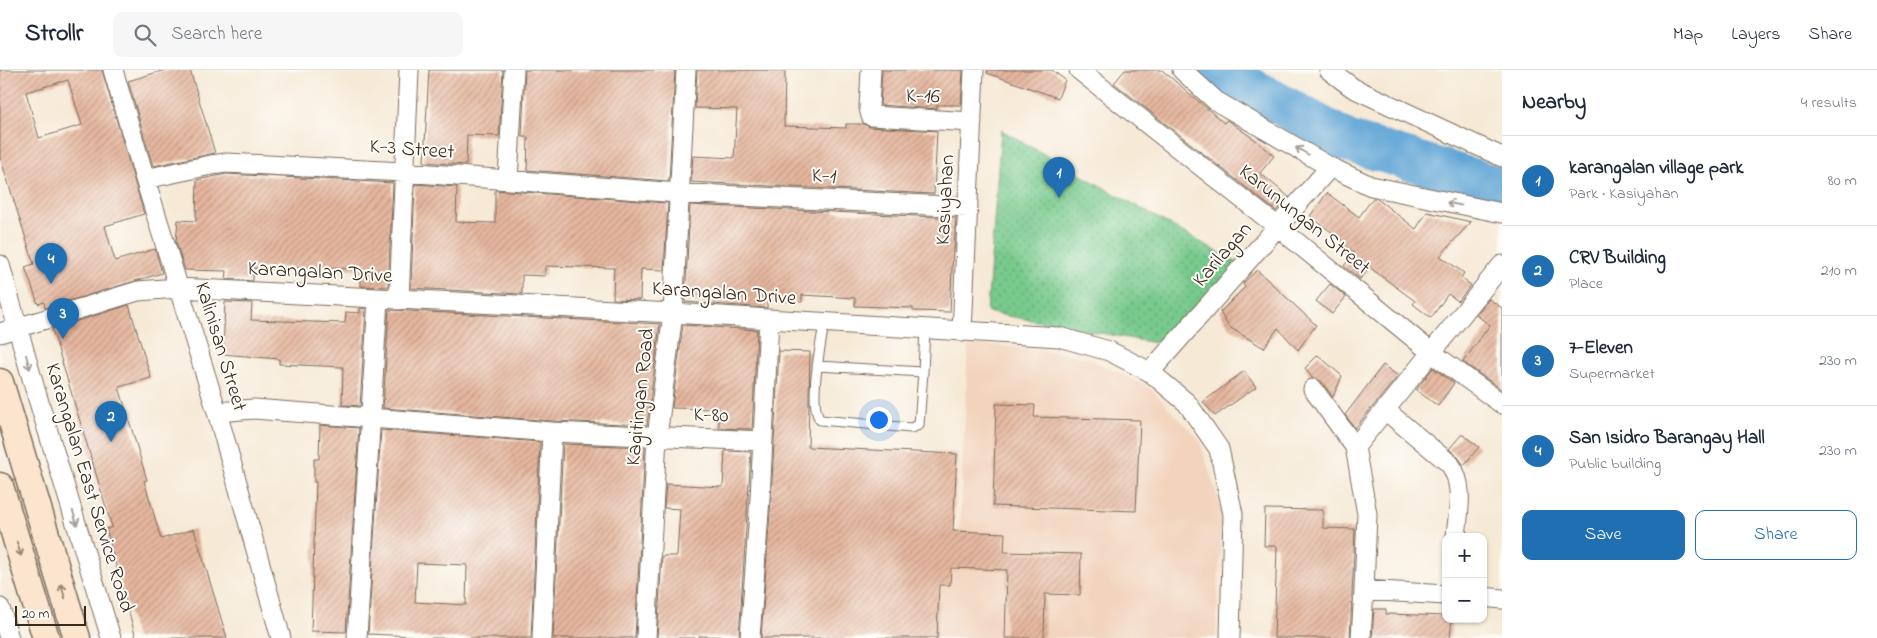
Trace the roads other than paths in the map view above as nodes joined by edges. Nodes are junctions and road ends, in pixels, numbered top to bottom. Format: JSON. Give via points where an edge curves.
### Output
{"nodes":[{"id":1,"x":113,"y":70,"type":"edge"},
{"id":2,"x":409,"y":70,"type":"edge"},
{"id":3,"x":514,"y":70,"type":"edge"},
{"id":4,"x":686,"y":70,"type":"edge"},
{"id":5,"x":872,"y":70,"type":"edge"},
{"id":6,"x":974,"y":70,"type":"edge"},
{"id":7,"x":1079,"y":70,"type":"edge"},
{"id":8,"x":1182,"y":70,"type":"edge"},
{"id":9,"x":1329,"y":70,"type":"edge"},
{"id":10,"x":972,"y":122,"type":"junction"},
{"id":11,"x":1502,"y":157,"type":"edge"},
{"id":12,"x":1330,"y":167,"type":"junction"},
{"id":13,"x":404,"y":172,"type":"junction"},
{"id":14,"x":145,"y":179,"type":"junction"},
{"id":15,"x":508,"y":180,"type":"junction"},
{"id":16,"x":678,"y":193,"type":"junction"},
{"id":17,"x":968,"y":207,"type":"junction"},
{"id":18,"x":1502,"y":214,"type":"edge"},
{"id":19,"x":1278,"y":227,"type":"junction"},
{"id":20,"x":0,"y":265,"type":"edge"},
{"id":21,"x":1502,"y":265,"type":"edge"},
{"id":22,"x":178,"y":288,"type":"junction"},
{"id":23,"x":378,"y":299,"type":"junction"},
{"id":24,"x":398,"y":300,"type":"junction"},
{"id":25,"x":673,"y":313,"type":"junction"},
{"id":26,"x":769,"y":320,"type":"junction"},
{"id":27,"x":824,"y":323,"type":"junction"},
{"id":28,"x":18,"y":327,"type":"junction"},
{"id":29,"x":925,"y":329,"type":"junction"},
{"id":30,"x":962,"y":332,"type":"junction"},
{"id":31,"x":0,"y":333,"type":"edge"},
{"id":32,"x":1432,"y":353,"type":"junction"},
{"id":33,"x":817,"y":366,"type":"junction"},
{"id":34,"x":923,"y":372,"type":"junction"},
{"id":35,"x":1150,"y":372,"type":"junction"},
{"id":36,"x":0,"y":382,"type":"edge"},
{"id":37,"x":1313,"y":389,"type":"dead end"},
{"id":38,"x":1502,"y":404,"type":"edge"},
{"id":39,"x":1385,"y":410,"type":"junction"},
{"id":40,"x":217,"y":412,"type":"junction"},
{"id":41,"x":372,"y":417,"type":"junction"},
{"id":42,"x":552,"y":432,"type":"junction"},
{"id":43,"x":658,"y":437,"type":"junction"},
{"id":44,"x":763,"y":441,"type":"junction"},
{"id":45,"x":1355,"y":447,"type":"junction"},
{"id":46,"x":0,"y":486,"type":"edge"},
{"id":47,"x":1456,"y":533,"type":"edge"},
{"id":48,"x":1364,"y":590,"type":"junction"},
{"id":49,"x":1442,"y":595,"type":"edge"},
{"id":50,"x":1487,"y":597,"type":"edge"},
{"id":51,"x":1502,"y":598,"type":"edge"},
{"id":52,"x":0,"y":608,"type":"edge"},
{"id":53,"x":9,"y":638,"type":"edge"},
{"id":54,"x":46,"y":638,"type":"edge"},
{"id":55,"x":77,"y":638,"type":"edge"},
{"id":56,"x":111,"y":638,"type":"edge"},
{"id":57,"x":280,"y":638,"type":"edge"},
{"id":58,"x":357,"y":638,"type":"edge"},
{"id":59,"x":542,"y":638,"type":"edge"},
{"id":60,"x":646,"y":638,"type":"edge"},
{"id":61,"x":750,"y":638,"type":"edge"},
{"id":62,"x":1230,"y":638,"type":"edge"},
{"id":63,"x":1361,"y":638,"type":"edge"}],
"edges":[{"from":1,"to":14,"type":"street","name":"Kalinisan Street"},
{"from":2,"to":13,"type":"street"},
{"from":3,"to":15,"type":"street"},
{"from":4,"to":16,"type":"street","name":"Kagitingan Road"},
{"from":5,"to":10,"type":"street","name":"K-16","via":[[871,116]]},
{"from":6,"to":10,"type":"street","name":"Kasiyahan"},
{"from":7,"to":19,"type":"street","name":"Karunungan Street"},
{"from":12,"to":8,"type":"street","one_way":true,"via":[[1216,101]]},
{"from":9,"to":11,"type":"street","via":[[1353,88]]},
{"from":10,"to":17,"type":"street","name":"Kasiyahan"},
{"from":18,"to":12,"type":"street","one_way":true,"via":[[1371,186]]},
{"from":12,"to":19,"type":"street","name":"Karilagan"},
{"from":13,"to":14,"type":"street","name":"K-3 Street","via":[[226,163]]},
{"from":13,"to":15,"type":"street","name":"K-3 Street"},
{"from":13,"to":24,"type":"street"},
{"from":14,"to":22,"type":"street","name":"Kalinisan Street"},
{"from":15,"to":16,"type":"street","name":"K-3 Street"},
{"from":16,"to":17,"type":"street","name":"K-1"},
{"from":16,"to":25,"type":"street","name":"Kagitingan Road"},
{"from":17,"to":30,"type":"street","name":"Kasiyahan"},
{"from":19,"to":32,"type":"street","name":"Karunungan Street"},
{"from":19,"to":35,"type":"street","name":"Karilagan"},
{"from":20,"to":28,"type":"street","name":"Karangalan East Service Road"},
{"from":21,"to":32,"type":"street"},
{"from":22,"to":23,"type":"street","name":"Karangalan Drive"},
{"from":22,"to":28,"type":"street","name":"Karangalan Drive","via":[[138,291]]},
{"from":22,"to":40,"type":"street","name":"Kalinisan Street"},
{"from":23,"to":24,"type":"street","name":"Karangalan Drive"},
{"from":23,"to":41,"type":"street"},
{"from":24,"to":25,"type":"street","name":"Karangalan Drive"},
{"from":25,"to":26,"type":"street","name":"Karangalan Drive"},
{"from":25,"to":43,"type":"street","name":"Kagitingan Road"},
{"from":26,"to":27,"type":"street","name":"Karangalan Drive"},
{"from":26,"to":44,"type":"street"},
{"from":27,"to":29,"type":"street","name":"Karangalan Drive"},
{"from":27,"to":33,"type":"lane"},
{"from":28,"to":31,"type":"street","name":"Karangalan Drive"},
{"from":28,"to":56,"type":"street","name":"Karangalan East Service Road","one_way":true},
{"from":29,"to":30,"type":"street","name":"Karangalan Drive"},
{"from":29,"to":34,"type":"lane"},
{"from":30,"to":35,"type":"street","name":"Karangalan Drive","via":[[1059,337],[1109,351]]},
{"from":32,"to":38,"type":"street","name":"Karunungan Street"},
{"from":32,"to":39,"type":"street"},
{"from":33,"to":34,"type":"lane"},
{"from":33,"to":34,"type":"lane","via":[[815,405],[820,420],[911,428],[919,425]]},
{"from":35,"to":62,"type":"street","name":"Karangalan Drive","via":[[1187,402],[1219,449],[1233,514]]},
{"from":55,"to":36,"type":"main road","one_way":true},
{"from":37,"to":45,"type":"street"},
{"from":39,"to":45,"type":"street"},
{"from":39,"to":47,"type":"street","via":[[1454,470],[1460,486]]},
{"from":40,"to":41,"type":"street","name":"K-80","via":[[254,408]]},
{"from":40,"to":57,"type":"street","name":"Kalinisan Street"},
{"from":41,"to":42,"type":"street","name":"K-80"},
{"from":41,"to":58,"type":"street"},
{"from":42,"to":43,"type":"street","name":"K-80"},
{"from":42,"to":59,"type":"street"},
{"from":43,"to":44,"type":"street","name":"K-80"},
{"from":43,"to":60,"type":"street","name":"Kagitingan Road"},
{"from":44,"to":61,"type":"street"},
{"from":45,"to":48,"type":"street","via":[[1367,514]]},
{"from":46,"to":54,"type":"main road","one_way":true},
{"from":48,"to":49,"type":"street"},
{"from":48,"to":63,"type":"street"},
{"from":50,"to":51,"type":"street"},
{"from":52,"to":53,"type":"street"}]}
